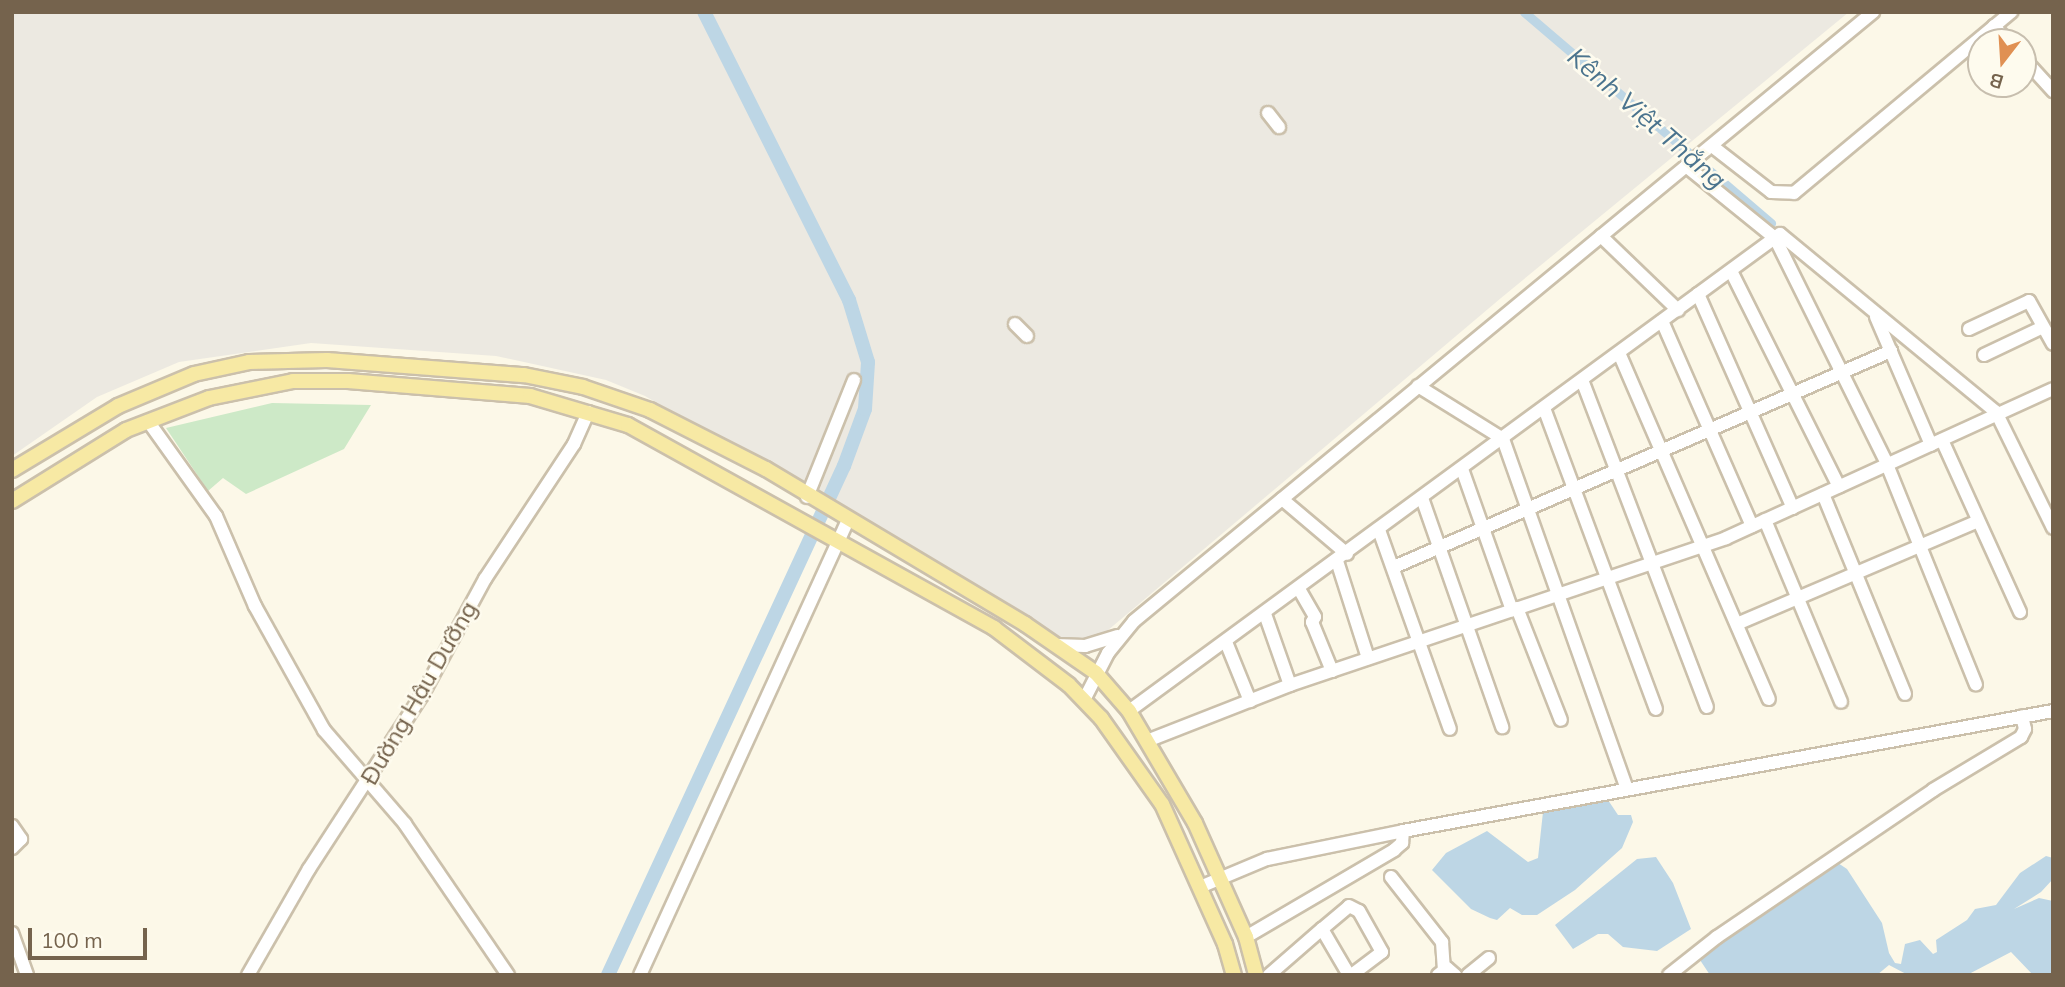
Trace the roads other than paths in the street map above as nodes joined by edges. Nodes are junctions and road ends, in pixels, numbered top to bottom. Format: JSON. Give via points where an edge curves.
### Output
{"nodes":[{"id":1,"x":1873,"y":12,"type":"edge"},
{"id":2,"x":2011,"y":12,"type":"edge"},
{"id":3,"x":1994,"y":26,"type":"joint"},
{"id":4,"x":2037,"y":73,"type":"edge"},
{"id":5,"x":2053,"y":91,"type":"edge"},
{"id":6,"x":1268,"y":113,"type":"dead end"},
{"id":7,"x":1279,"y":127,"type":"dead end"},
{"id":8,"x":1711,"y":147,"type":"junction"},
{"id":9,"x":1687,"y":166,"type":"junction"},
{"id":10,"x":1601,"y":236,"type":"junction"},
{"id":11,"x":1775,"y":237,"type":"junction"},
{"id":12,"x":1731,"y":271,"type":"junction"},
{"id":13,"x":1698,"y":294,"type":"junction"},
{"id":14,"x":1678,"y":310,"type":"junction"},
{"id":15,"x":1874,"y":312,"type":"junction"},
{"id":16,"x":1662,"y":321,"type":"junction"},
{"id":17,"x":1015,"y":324,"type":"dead end"},
{"id":18,"x":2043,"y":327,"type":"junction"},
{"id":19,"x":1969,"y":329,"type":"dead end"},
{"id":20,"x":1027,"y":336,"type":"dead end"},
{"id":21,"x":2053,"y":344,"type":"edge"},
{"id":22,"x":1891,"y":351,"type":"junction"},
{"id":23,"x":1619,"y":353,"type":"junction"},
{"id":24,"x":1984,"y":355,"type":"dead end"},
{"id":25,"x":269,"y":361,"type":"junction"},
{"id":26,"x":249,"y":362,"type":"junction"},
{"id":27,"x":211,"y":372,"type":"junction"},
{"id":28,"x":1842,"y":372,"type":"junction"},
{"id":29,"x":854,"y":380,"type":"dead end"},
{"id":30,"x":1582,"y":380,"type":"junction"},
{"id":31,"x":271,"y":384,"type":"junction"},
{"id":32,"x":1418,"y":386,"type":"junction"},
{"id":33,"x":253,"y":387,"type":"junction"},
{"id":34,"x":1793,"y":393,"type":"junction"},
{"id":35,"x":2051,"y":393,"type":"edge"},
{"id":36,"x":1544,"y":408,"type":"junction"},
{"id":37,"x":1750,"y":411,"type":"junction"},
{"id":38,"x":588,"y":412,"type":"junction"},
{"id":39,"x":1996,"y":412,"type":"junction"},
{"id":40,"x":148,"y":421,"type":"junction"},
{"id":41,"x":1709,"y":429,"type":"junction"},
{"id":42,"x":1503,"y":439,"type":"junction"},
{"id":43,"x":1936,"y":442,"type":"junction"},
{"id":44,"x":1662,"y":451,"type":"junction"},
{"id":45,"x":1886,"y":462,"type":"junction"},
{"id":46,"x":1462,"y":468,"type":"junction"},
{"id":47,"x":1615,"y":469,"type":"junction"},
{"id":48,"x":12,"y":470,"type":"edge"},
{"id":49,"x":12,"y":478,"type":"edge"},
{"id":50,"x":1573,"y":487,"type":"junction"},
{"id":51,"x":1839,"y":487,"type":"junction"},
{"id":52,"x":1823,"y":494,"type":"junction"},
{"id":53,"x":1422,"y":498,"type":"junction"},
{"id":54,"x":1282,"y":499,"type":"junction"},
{"id":55,"x":811,"y":500,"type":"junction"},
{"id":56,"x":12,"y":501,"type":"edge"},
{"id":57,"x":1528,"y":505,"type":"junction"},
{"id":58,"x":1793,"y":508,"type":"junction"},
{"id":59,"x":848,"y":520,"type":"junction"},
{"id":60,"x":1765,"y":520,"type":"junction"},
{"id":61,"x":1978,"y":521,"type":"junction"},
{"id":62,"x":1752,"y":526,"type":"junction"},
{"id":63,"x":1484,"y":528,"type":"junction"},
{"id":64,"x":2053,"y":528,"type":"edge"},
{"id":65,"x":1379,"y":530,"type":"junction"},
{"id":66,"x":838,"y":539,"type":"junction"},
{"id":67,"x":1704,"y":545,"type":"junction"},
{"id":68,"x":1920,"y":547,"type":"junction"},
{"id":69,"x":1439,"y":549,"type":"junction"},
{"id":70,"x":1342,"y":557,"type":"junction"},
{"id":71,"x":1653,"y":563,"type":"junction"},
{"id":72,"x":1394,"y":567,"type":"junction"},
{"id":73,"x":1856,"y":573,"type":"junction"},
{"id":74,"x":1606,"y":578,"type":"junction"},
{"id":75,"x":1299,"y":589,"type":"junction"},
{"id":76,"x":1560,"y":594,"type":"junction"},
{"id":77,"x":1797,"y":598,"type":"junction"},
{"id":78,"x":1515,"y":609,"type":"junction"},
{"id":79,"x":2020,"y":612,"type":"dead end"},
{"id":80,"x":1265,"y":614,"type":"junction"},
{"id":81,"x":1737,"y":624,"type":"junction"},
{"id":82,"x":1464,"y":626,"type":"junction"},
{"id":83,"x":1119,"y":636,"type":"junction"},
{"id":84,"x":1422,"y":640,"type":"junction"},
{"id":85,"x":1226,"y":642,"type":"junction"},
{"id":86,"x":1055,"y":645,"type":"junction"},
{"id":87,"x":1368,"y":658,"type":"junction"},
{"id":88,"x":1332,"y":671,"type":"junction"},
{"id":89,"x":1096,"y":673,"type":"junction"},
{"id":90,"x":1290,"y":685,"type":"junction"},
{"id":91,"x":1976,"y":685,"type":"dead end"},
{"id":92,"x":1905,"y":694,"type":"dead end"},
{"id":93,"x":1769,"y":699,"type":"dead end"},
{"id":94,"x":1084,"y":700,"type":"junction"},
{"id":95,"x":1250,"y":701,"type":"junction"},
{"id":96,"x":1841,"y":702,"type":"dead end"},
{"id":97,"x":1707,"y":707,"type":"dead end"},
{"id":98,"x":1656,"y":709,"type":"dead end"},
{"id":99,"x":1129,"y":710,"type":"junction"},
{"id":100,"x":2053,"y":711,"type":"edge"},
{"id":101,"x":2022,"y":716,"type":"junction"},
{"id":102,"x":1561,"y":720,"type":"dead end"},
{"id":103,"x":1502,"y":727,"type":"dead end"},
{"id":104,"x":1450,"y":729,"type":"dead end"},
{"id":105,"x":1147,"y":741,"type":"junction"},
{"id":106,"x":367,"y":784,"type":"junction"},
{"id":107,"x":1627,"y":789,"type":"junction"},
{"id":108,"x":12,"y":826,"type":"edge"},
{"id":109,"x":1402,"y":831,"type":"junction"},
{"id":110,"x":12,"y":848,"type":"edge"},
{"id":111,"x":1391,"y":877,"type":"dead end"},
{"id":112,"x":1220,"y":878,"type":"junction"},
{"id":113,"x":1199,"y":887,"type":"junction"},
{"id":114,"x":1322,"y":929,"type":"junction"},
{"id":115,"x":12,"y":933,"type":"edge"},
{"id":116,"x":1246,"y":937,"type":"junction"},
{"id":117,"x":1489,"y":958,"type":"dead end"},
{"id":118,"x":1446,"y":973,"type":"edge"},
{"id":119,"x":27,"y":975,"type":"edge"},
{"id":120,"x":247,"y":975,"type":"edge"},
{"id":121,"x":508,"y":975,"type":"edge"},
{"id":122,"x":640,"y":975,"type":"edge"},
{"id":123,"x":1234,"y":975,"type":"edge"},
{"id":124,"x":1256,"y":975,"type":"edge"},
{"id":125,"x":1269,"y":975,"type":"edge"},
{"id":126,"x":1350,"y":975,"type":"edge"},
{"id":127,"x":1468,"y":975,"type":"edge"},
{"id":128,"x":1669,"y":975,"type":"edge"}],
"edges":[{"from":1,"to":8,"type":"street"},
{"from":2,"to":3,"type":"street"},
{"from":3,"to":8,"type":"street","via":[[1794,193],[1771,192]]},
{"from":4,"to":5,"type":"street"},
{"from":6,"to":7,"type":"street"},
{"from":8,"to":9,"type":"street"},
{"from":9,"to":10,"type":"street"},
{"from":9,"to":11,"type":"street"},
{"from":10,"to":14,"type":"street"},
{"from":10,"to":32,"type":"street"},
{"from":11,"to":12,"type":"street"},
{"from":11,"to":15,"type":"street","via":[[1780,234]]},
{"from":11,"to":28,"type":"street"},
{"from":12,"to":13,"type":"street"},
{"from":12,"to":34,"type":"street"},
{"from":13,"to":14,"type":"street"},
{"from":13,"to":37,"type":"street"},
{"from":14,"to":16,"type":"street"},
{"from":15,"to":22,"type":"street"},
{"from":15,"to":39,"type":"street"},
{"from":16,"to":23,"type":"street"},
{"from":16,"to":41,"type":"street"},
{"from":17,"to":20,"type":"street"},
{"from":18,"to":19,"type":"street","via":[[2027,301]]},
{"from":18,"to":21,"type":"street"},
{"from":18,"to":24,"type":"street"},
{"from":22,"to":28,"type":"street"},
{"from":22,"to":43,"type":"street"},
{"from":23,"to":30,"type":"street"},
{"from":23,"to":44,"type":"street"},
{"from":25,"to":26,"type":"main road"},
{"from":25,"to":31,"type":"main road"},
{"from":25,"to":55,"type":"main road","via":[[524,375],[601,392],[665,416]]},
{"from":26,"to":27,"type":"main road"},
{"from":26,"to":33,"type":"main road"},
{"from":27,"to":48,"type":"main road","via":[[194,374],[118,406]]},
{"from":27,"to":49,"type":"main road","via":[[97,424]]},
{"from":28,"to":34,"type":"street"},
{"from":28,"to":45,"type":"street"},
{"from":29,"to":55,"type":"street"},
{"from":30,"to":36,"type":"street"},
{"from":30,"to":47,"type":"street"},
{"from":31,"to":33,"type":"main road"},
{"from":31,"to":38,"type":"main road","via":[[348,381],[530,396]]},
{"from":32,"to":42,"type":"street"},
{"from":32,"to":54,"type":"street"},
{"from":33,"to":40,"type":"main road"},
{"from":34,"to":37,"type":"street"},
{"from":34,"to":51,"type":"street"},
{"from":35,"to":39,"type":"street"},
{"from":36,"to":42,"type":"street"},
{"from":36,"to":50,"type":"street"},
{"from":37,"to":41,"type":"street"},
{"from":37,"to":58,"type":"street"},
{"from":38,"to":66,"type":"main road","via":[[678,449]]},
{"from":38,"to":106,"type":"street","name":"Đường Hậu Dưỡng","via":[[575,444],[485,579]]},
{"from":39,"to":43,"type":"street"},
{"from":39,"to":64,"type":"street"},
{"from":40,"to":56,"type":"main road"},
{"from":40,"to":106,"type":"street","via":[[216,516],[255,606],[303,696]]},
{"from":41,"to":44,"type":"street"},
{"from":41,"to":62,"type":"street"},
{"from":42,"to":46,"type":"street"},
{"from":42,"to":57,"type":"street"},
{"from":43,"to":45,"type":"street"},
{"from":43,"to":61,"type":"street"},
{"from":44,"to":47,"type":"street"},
{"from":44,"to":67,"type":"street"},
{"from":45,"to":51,"type":"street"},
{"from":45,"to":68,"type":"street"},
{"from":46,"to":53,"type":"street"},
{"from":46,"to":63,"type":"street"},
{"from":47,"to":50,"type":"street"},
{"from":47,"to":71,"type":"street"},
{"from":50,"to":57,"type":"street"},
{"from":50,"to":74,"type":"street"},
{"from":51,"to":52,"type":"street"},
{"from":52,"to":58,"type":"street"},
{"from":52,"to":73,"type":"street"},
{"from":53,"to":65,"type":"street"},
{"from":53,"to":69,"type":"street"},
{"from":54,"to":70,"type":"street"},
{"from":54,"to":83,"type":"street"},
{"from":55,"to":59,"type":"main road"},
{"from":57,"to":63,"type":"street"},
{"from":57,"to":76,"type":"street"},
{"from":58,"to":60,"type":"street"},
{"from":59,"to":66,"type":"street"},
{"from":59,"to":86,"type":"main road"},
{"from":60,"to":62,"type":"street"},
{"from":60,"to":77,"type":"street"},
{"from":61,"to":68,"type":"street"},
{"from":61,"to":79,"type":"street"},
{"from":62,"to":67,"type":"street"},
{"from":63,"to":69,"type":"street"},
{"from":63,"to":78,"type":"street"},
{"from":65,"to":70,"type":"street"},
{"from":65,"to":72,"type":"street"},
{"from":66,"to":94,"type":"main road","via":[[994,628]]},
{"from":66,"to":122,"type":"street"},
{"from":67,"to":71,"type":"street"},
{"from":67,"to":81,"type":"street"},
{"from":68,"to":73,"type":"street"},
{"from":68,"to":91,"type":"street"},
{"from":69,"to":72,"type":"street"},
{"from":69,"to":82,"type":"street"},
{"from":70,"to":75,"type":"street"},
{"from":70,"to":87,"type":"street"},
{"from":71,"to":74,"type":"street"},
{"from":71,"to":97,"type":"street"},
{"from":72,"to":84,"type":"street"},
{"from":73,"to":77,"type":"street"},
{"from":73,"to":92,"type":"street"},
{"from":74,"to":76,"type":"street"},
{"from":74,"to":98,"type":"street"},
{"from":75,"to":80,"type":"street"},
{"from":75,"to":88,"type":"street","via":[[1315,617],[1312,622]]},
{"from":76,"to":78,"type":"street"},
{"from":76,"to":107,"type":"street"},
{"from":77,"to":81,"type":"street"},
{"from":77,"to":96,"type":"street"},
{"from":78,"to":82,"type":"street"},
{"from":78,"to":102,"type":"street"},
{"from":80,"to":85,"type":"street"},
{"from":80,"to":90,"type":"street"},
{"from":81,"to":93,"type":"street"},
{"from":82,"to":84,"type":"street"},
{"from":82,"to":103,"type":"street"},
{"from":83,"to":86,"type":"street","via":[[1085,646]]},
{"from":83,"to":89,"type":"street"},
{"from":84,"to":87,"type":"street"},
{"from":84,"to":104,"type":"street"},
{"from":85,"to":95,"type":"street"},
{"from":85,"to":99,"type":"street"},
{"from":86,"to":89,"type":"main road"},
{"from":87,"to":88,"type":"street"},
{"from":88,"to":90,"type":"street"},
{"from":89,"to":94,"type":"street"},
{"from":89,"to":99,"type":"main road"},
{"from":90,"to":95,"type":"street"},
{"from":94,"to":113,"type":"main road","via":[[1162,804]]},
{"from":95,"to":105,"type":"street"},
{"from":99,"to":105,"type":"main road"},
{"from":100,"to":101,"type":"street"},
{"from":101,"to":107,"type":"street"},
{"from":101,"to":128,"type":"street","via":[[2025,729],[2021,737],[1923,797],[1717,937]]},
{"from":105,"to":112,"type":"main road"},
{"from":106,"to":120,"type":"street","name":"Đường Hậu Dưỡng","via":[[309,869]]},
{"from":106,"to":121,"type":"street","via":[[405,824]]},
{"from":107,"to":109,"type":"street"},
{"from":108,"to":110,"type":"street","via":[[21,839]]},
{"from":109,"to":112,"type":"street","via":[[1267,859]]},
{"from":109,"to":116,"type":"street","via":[[1402,843],[1394,850]]},
{"from":111,"to":118,"type":"street","via":[[1442,942]]},
{"from":112,"to":113,"type":"street"},
{"from":112,"to":116,"type":"main road"},
{"from":113,"to":123,"type":"main road","via":[[1226,944]]},
{"from":114,"to":125,"type":"street"},
{"from":114,"to":126,"type":"street"},
{"from":114,"to":126,"type":"street","via":[[1349,906],[1359,911],[1382,953]]},
{"from":115,"to":119,"type":"street"},
{"from":116,"to":124,"type":"main road"},
{"from":117,"to":127,"type":"street"}]}
